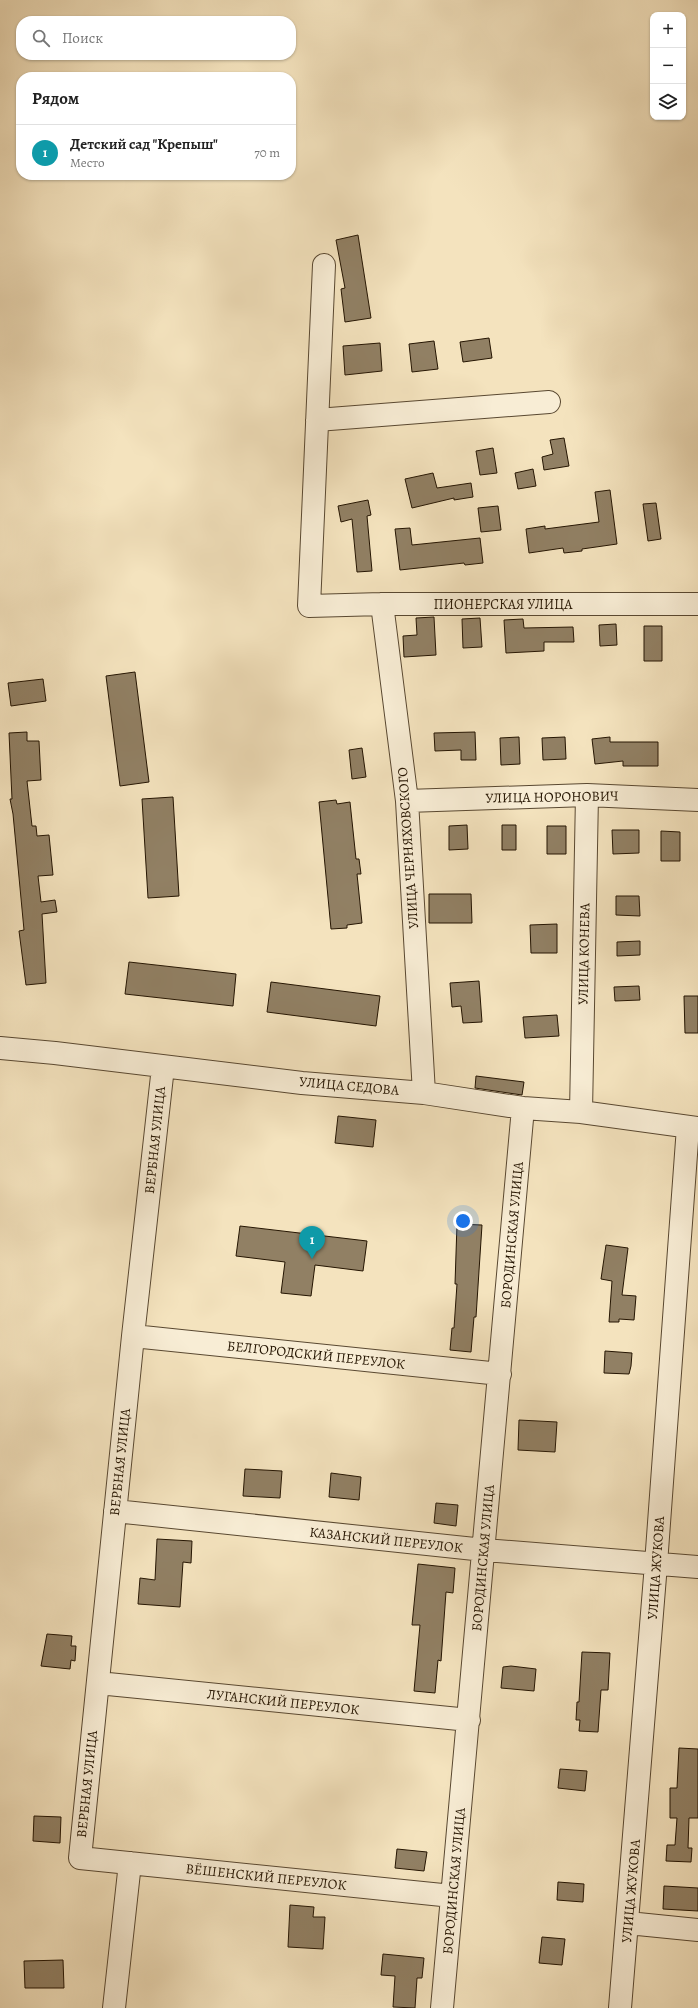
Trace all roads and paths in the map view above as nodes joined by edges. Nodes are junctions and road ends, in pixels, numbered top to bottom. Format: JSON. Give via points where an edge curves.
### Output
{"nodes":[{"id":1,"x":324,"y":265,"type":"dead end"},
{"id":2,"x":548,"y":402,"type":"dead end"},
{"id":3,"x":317,"y":420,"type":"junction"},
{"id":4,"x":382,"y":604,"type":"junction"},
{"id":5,"x":698,"y":604,"type":"edge"},
{"id":6,"x":587,"y":795,"type":"junction"},
{"id":7,"x":698,"y":800,"type":"edge"},
{"id":8,"x":407,"y":801,"type":"junction"},
{"id":9,"x":0,"y":1048,"type":"edge"},
{"id":10,"x":163,"y":1067,"type":"junction"},
{"id":11,"x":424,"y":1093,"type":"junction"},
{"id":12,"x":523,"y":1108,"type":"junction"},
{"id":13,"x":581,"y":1112,"type":"junction"},
{"id":14,"x":693,"y":1128,"type":"edge"},
{"id":15,"x":133,"y":1336,"type":"junction"},
{"id":16,"x":500,"y":1374,"type":"junction"},
{"id":17,"x":115,"y":1511,"type":"junction"},
{"id":18,"x":484,"y":1550,"type":"junction"},
{"id":19,"x":656,"y":1564,"type":"junction"},
{"id":20,"x":698,"y":1567,"type":"edge"},
{"id":21,"x":98,"y":1683,"type":"junction"},
{"id":22,"x":468,"y":1720,"type":"junction"},
{"id":23,"x":80,"y":1858,"type":"joint"},
{"id":24,"x":130,"y":1863,"type":"junction"},
{"id":25,"x":452,"y":1896,"type":"junction"},
{"id":26,"x":628,"y":1923,"type":"junction"},
{"id":27,"x":698,"y":1930,"type":"edge"},
{"id":28,"x":114,"y":2008,"type":"edge"},
{"id":29,"x":442,"y":2008,"type":"edge"},
{"id":30,"x":620,"y":2008,"type":"edge"}],
"edges":[{"from":1,"to":3,"type":"street"},
{"from":2,"to":3,"type":"street"},
{"from":3,"to":4,"type":"street","name":"ПИОНЕРСКАЯ УЛИЦА","via":[[309,606]]},
{"from":4,"to":5,"type":"street","name":"ПИОНЕРСКАЯ УЛИЦА"},
{"from":4,"to":8,"type":"street","name":"УЛИЦА ЧЕРНЯХОВСКОГО"},
{"from":6,"to":7,"type":"street","name":"УЛИЦА НОРОНОВИЧ"},
{"from":6,"to":8,"type":"street","name":"УЛИЦА НОРОНОВИЧ"},
{"from":6,"to":13,"type":"street","name":"УЛИЦА КОНЕВА"},
{"from":8,"to":11,"type":"street","name":"УЛИЦА ЧЕРНЯХОВСКОГО"},
{"from":9,"to":10,"type":"street","name":"УЛИЦА СЕДОВА"},
{"from":10,"to":11,"type":"street","name":"УЛИЦА СЕДОВА"},
{"from":10,"to":15,"type":"street","name":"ВЕРБНАЯ УЛИЦА"},
{"from":11,"to":12,"type":"street","name":"УЛИЦА СЕДОВА"},
{"from":12,"to":13,"type":"street","name":"УЛИЦА СЕДОВА"},
{"from":12,"to":16,"type":"street","name":"БОРОДИНСКАЯ УЛИЦА"},
{"from":13,"to":14,"type":"street","name":"УЛИЦА СЕДОВА"},
{"from":14,"to":19,"type":"street","name":"УЛИЦА ЖУКОВА"},
{"from":15,"to":16,"type":"street","name":"БЕЛГОРОДСКИЙ ПЕРЕУЛОК"},
{"from":15,"to":17,"type":"street","name":"ВЕРБНАЯ УЛИЦА"},
{"from":16,"to":18,"type":"street","name":"БОРОДИНСКАЯ УЛИЦА"},
{"from":17,"to":18,"type":"street","name":"КАЗАНСКИЙ ПЕРЕУЛОК"},
{"from":17,"to":21,"type":"street","name":"ВЕРБНАЯ УЛИЦА"},
{"from":18,"to":19,"type":"street","name":"КАЗАНСКИЙ ПЕРЕУЛОК"},
{"from":18,"to":22,"type":"street","name":"БОРОДИНСКАЯ УЛИЦА"},
{"from":19,"to":20,"type":"street","name":"КАЗАНСКИЙ ПЕРЕУЛОК"},
{"from":19,"to":26,"type":"street","name":"УЛИЦА ЖУКОВА"},
{"from":21,"to":22,"type":"street","name":"ЛУГАНСКИЙ ПЕРЕУЛОК"},
{"from":21,"to":23,"type":"street","name":"ВЕРБНАЯ УЛИЦА"},
{"from":22,"to":25,"type":"street","name":"БОРОДИНСКАЯ УЛИЦА"},
{"from":23,"to":24,"type":"street","name":"ВЁШЕНСКИЙ ПЕРЕУЛОК"},
{"from":24,"to":25,"type":"street","name":"ВЁШЕНСКИЙ ПЕРЕУЛОК"},
{"from":24,"to":28,"type":"street"},
{"from":25,"to":29,"type":"street","name":"БОРОДИНСКАЯ УЛИЦА"},
{"from":26,"to":27,"type":"street"},
{"from":26,"to":30,"type":"street","name":"УЛИЦА ЖУКОВА"}]}
